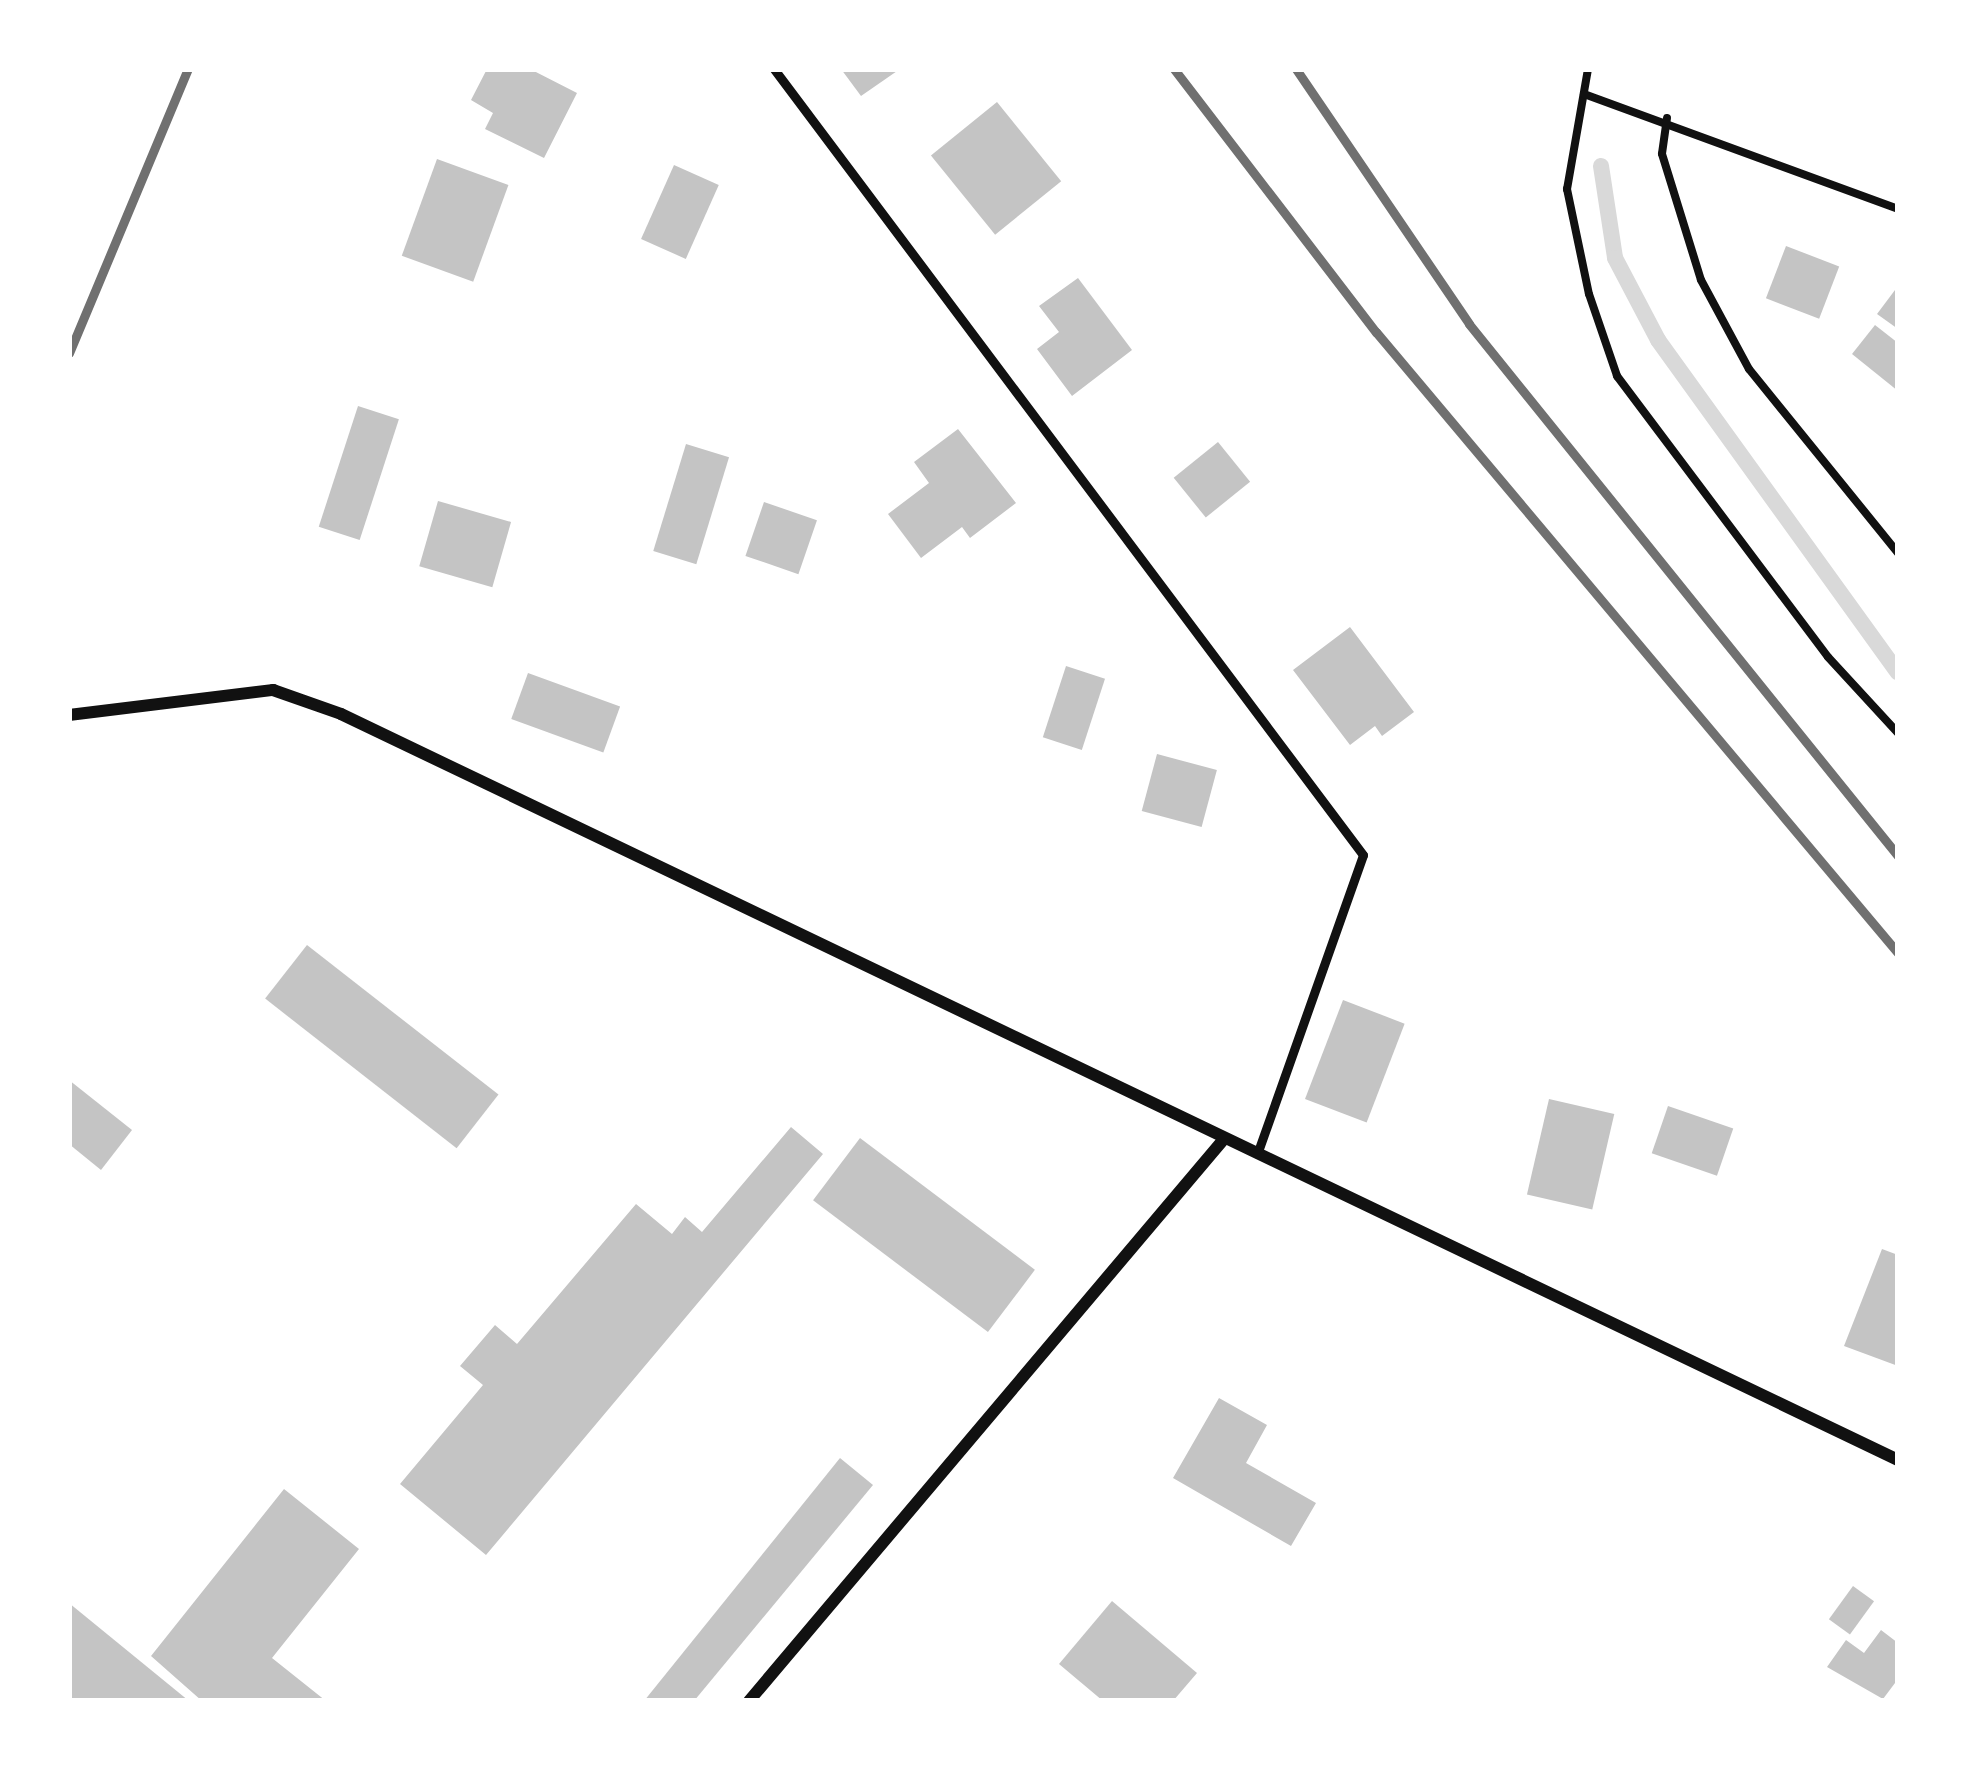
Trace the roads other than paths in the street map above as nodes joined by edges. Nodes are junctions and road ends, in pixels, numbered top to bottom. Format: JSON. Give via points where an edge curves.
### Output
{"nodes":[{"id":1,"x":774,"y":69,"type":"edge"},
{"id":2,"x":69,"y":715,"type":"edge"},
{"id":3,"x":1224,"y":1139,"type":"junction"},
{"id":4,"x":1257,"y":1154,"type":"junction"},
{"id":5,"x":1898,"y":1460,"type":"edge"},
{"id":6,"x":749,"y":1701,"type":"edge"}],
"edges":[{"from":1,"to":4,"type":"lane","via":[[1364,855]]},
{"from":2,"to":3,"type":"street","via":[[272,690],[341,714]]},
{"from":3,"to":4,"type":"street"},
{"from":3,"to":6,"type":"street"},
{"from":4,"to":5,"type":"street"}]}
